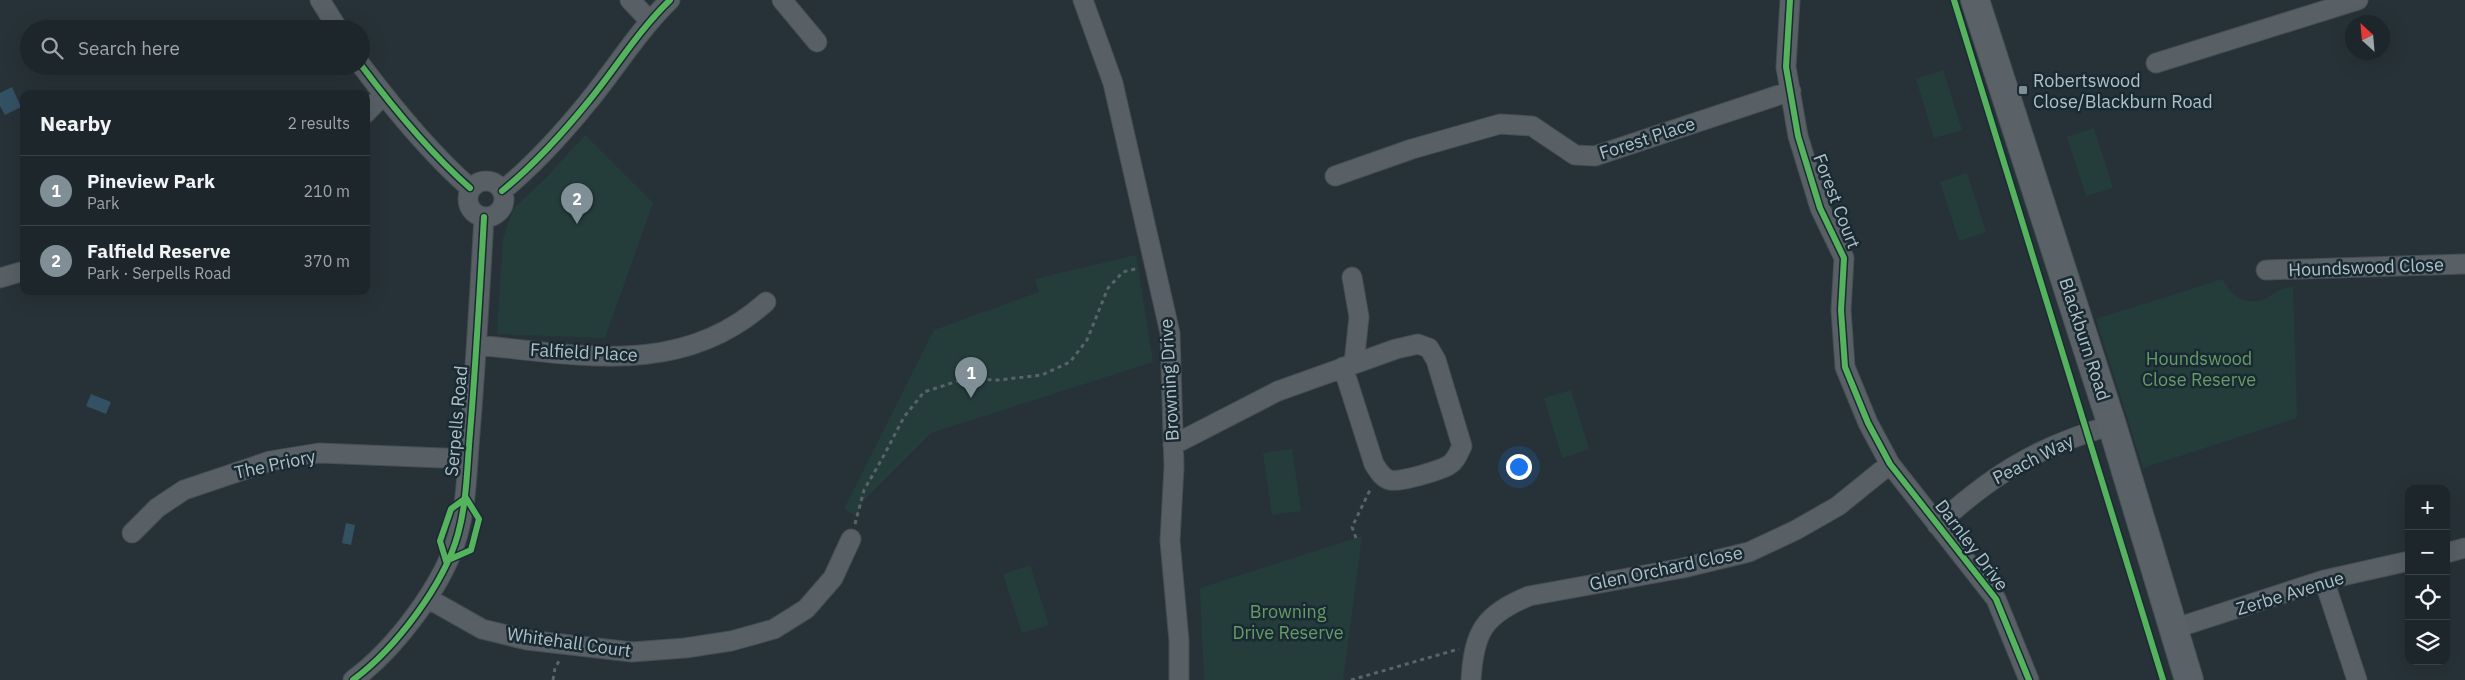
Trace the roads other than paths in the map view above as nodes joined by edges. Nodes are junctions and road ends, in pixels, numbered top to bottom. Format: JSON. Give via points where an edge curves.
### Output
{"nodes":[{"id":1,"x":320,"y":0,"type":"edge"},
{"id":2,"x":630,"y":0,"type":"edge"},
{"id":3,"x":670,"y":0,"type":"edge"},
{"id":4,"x":782,"y":0,"type":"edge"},
{"id":5,"x":1083,"y":0,"type":"edge"},
{"id":6,"x":1790,"y":0,"type":"edge"},
{"id":7,"x":1975,"y":0,"type":"edge"},
{"id":8,"x":2358,"y":0,"type":"edge"},
{"id":9,"x":332,"y":20,"type":"edge"},
{"id":10,"x":649,"y":20,"type":"junction"},
{"id":11,"x":817,"y":42,"type":"dead end"},
{"id":12,"x":2156,"y":63,"type":"dead end"},
{"id":13,"x":368,"y":75,"type":"edge"},
{"id":14,"x":1791,"y":91,"type":"junction"},
{"id":15,"x":383,"y":95,"type":"junction"},
{"id":16,"x":370,"y":108,"type":"edge"},
{"id":17,"x":1335,"y":176,"type":"dead end"},
{"id":18,"x":470,"y":188,"type":"junction"},
{"id":19,"x":502,"y":191,"type":"junction"},
{"id":20,"x":484,"y":217,"type":"junction"},
{"id":21,"x":2465,"y":264,"type":"edge"},
{"id":22,"x":2266,"y":270,"type":"dead end"},
{"id":23,"x":20,"y":272,"type":"edge"},
{"id":24,"x":1352,"y":277,"type":"dead end"},
{"id":25,"x":0,"y":278,"type":"edge"},
{"id":26,"x":766,"y":302,"type":"dead end"},
{"id":27,"x":477,"y":345,"type":"junction"},
{"id":28,"x":1349,"y":365,"type":"junction"},
{"id":29,"x":2112,"y":425,"type":"junction"},
{"id":30,"x":1173,"y":445,"type":"junction"},
{"id":31,"x":467,"y":459,"type":"junction"},
{"id":32,"x":1890,"y":464,"type":"junction"},
{"id":33,"x":1937,"y":525,"type":"junction"},
{"id":34,"x":132,"y":533,"type":"dead end"},
{"id":35,"x":851,"y":539,"type":"road end"},
{"id":36,"x":2465,"y":548,"type":"edge"},
{"id":37,"x":2450,"y":552,"type":"edge"},
{"id":38,"x":2405,"y":562,"type":"edge"},
{"id":39,"x":2324,"y":580,"type":"junction"},
{"id":40,"x":428,"y":599,"type":"junction"},
{"id":41,"x":2173,"y":629,"type":"junction"},
{"id":42,"x":353,"y":680,"type":"edge"},
{"id":43,"x":1179,"y":680,"type":"edge"},
{"id":44,"x":1471,"y":680,"type":"edge"},
{"id":45,"x":2029,"y":680,"type":"edge"},
{"id":46,"x":2189,"y":680,"type":"edge"},
{"id":47,"x":2357,"y":680,"type":"edge"}],
"edges":[{"from":1,"to":9,"type":"street"},
{"from":2,"to":10,"type":"street"},
{"from":3,"to":10,"type":"street"},
{"from":4,"to":11,"type":"street"},
{"from":5,"to":30,"type":"street","name":"Browning Drive","via":[[1114,83],[1170,333]]},
{"from":6,"to":14,"type":"street","name":"Forest Court","via":[[1786,67]]},
{"from":7,"to":29,"type":"main road","name":"Blackburn Road"},
{"from":8,"to":12,"type":"street"},
{"from":10,"to":19,"type":"street","via":[[588,102],[526,171]]},
{"from":13,"to":15,"type":"street"},
{"from":14,"to":17,"type":"street","name":"Forest Place","via":[[1595,156],[1575,155],[1532,126],[1500,124],[1412,149]]},
{"from":14,"to":32,"type":"street","name":"Forest Court","via":[[1798,136],[1817,199],[1844,258],[1841,310],[1845,367],[1868,423]]},
{"from":15,"to":16,"type":"street"},
{"from":15,"to":18,"type":"street","via":[[442,164]]},
{"from":18,"to":19,"type":"street","via":[[487,180]]},
{"from":18,"to":20,"type":"street","via":[[469,207]]},
{"from":19,"to":20,"type":"street","via":[[501,209],[490,217]]},
{"from":20,"to":27,"type":"street","name":"Serpells Road"},
{"from":21,"to":22,"type":"street","name":"Houndswood Close"},
{"from":23,"to":25,"type":"street"},
{"from":24,"to":28,"type":"street","via":[[1359,317]]},
{"from":26,"to":27,"type":"street","name":"Falfield Place","via":[[745,322],[700,343],[660,354],[597,356]]},
{"from":27,"to":31,"type":"street","name":"Serpells Road"},
{"from":28,"to":28,"type":"street","via":[[1379,472],[1387,480],[1397,481],[1450,465],[1462,446],[1436,360],[1429,348],[1418,344]]},
{"from":28,"to":30,"type":"street","via":[[1278,391]]},
{"from":29,"to":33,"type":"street","name":"Peach Way","via":[[2053,444],[2001,472]]},
{"from":29,"to":41,"type":"main road","name":"Blackburn Road"},
{"from":30,"to":43,"type":"street","name":"Browning Drive","via":[[1170,540],[1180,641]]},
{"from":31,"to":34,"type":"street","name":"The Priory","via":[[319,453],[270,461],[184,490],[157,508]]},
{"from":31,"to":40,"type":"street","name":"Serpells Road","via":[[466,498],[457,536]]},
{"from":32,"to":33,"type":"street","name":"Darnley Drive"},
{"from":32,"to":44,"type":"street","name":"Glen Orchard Close","via":[[1838,506],[1749,552],[1683,568],[1529,596],[1510,604],[1493,615],[1483,628],[1476,644]]},
{"from":33,"to":45,"type":"street","name":"Darnley Drive","via":[[1996,599]]},
{"from":35,"to":40,"type":"street","name":"Whitehall Court","via":[[833,578],[806,609],[774,629],[732,641],[685,648],[632,652],[527,640],[482,629]]},
{"from":36,"to":37,"type":"street"},
{"from":38,"to":39,"type":"street","name":"Zerbe Avenue"},
{"from":39,"to":41,"type":"street","name":"Zerbe Avenue"},
{"from":39,"to":47,"type":"street"},
{"from":40,"to":42,"type":"street","name":"Serpells Road","via":[[372,666]]},
{"from":41,"to":46,"type":"main road","name":"Blackburn Road"}]}
